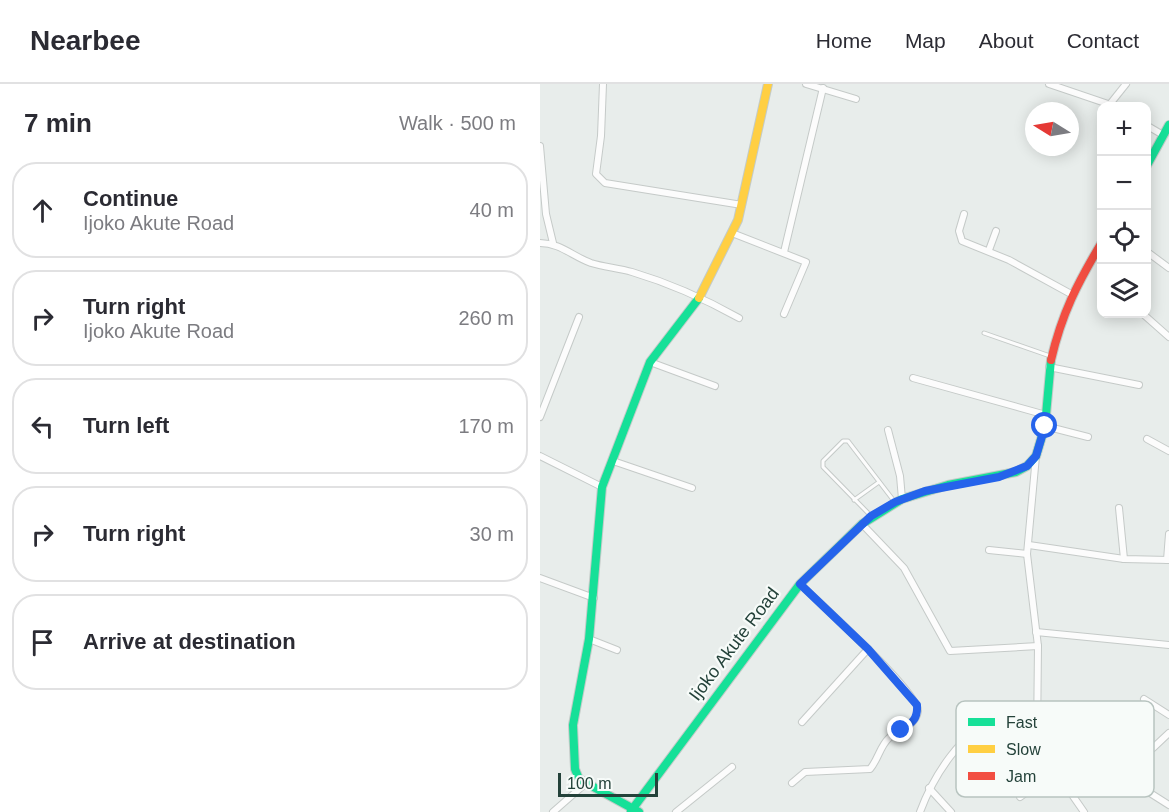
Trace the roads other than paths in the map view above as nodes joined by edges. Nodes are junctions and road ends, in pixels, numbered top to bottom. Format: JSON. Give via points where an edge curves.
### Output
{"nodes":[{"id":1,"x":603,"y":84,"type":"edge"},
{"id":2,"x":768,"y":84,"type":"edge"},
{"id":3,"x":806,"y":84,"type":"edge"},
{"id":4,"x":1049,"y":84,"type":"edge"},
{"id":5,"x":1126,"y":84,"type":"edge"},
{"id":6,"x":823,"y":88,"type":"junction"},
{"id":7,"x":856,"y":99,"type":"dead end"},
{"id":8,"x":1103,"y":102,"type":"edge"},
{"id":9,"x":1114,"y":102,"type":"edge"},
{"id":10,"x":1169,"y":125,"type":"edge"},
{"id":11,"x":1151,"y":128,"type":"edge"},
{"id":12,"x":1163,"y":135,"type":"junction"},
{"id":13,"x":540,"y":146,"type":"edge"},
{"id":14,"x":1151,"y":158,"type":"edge"},
{"id":15,"x":742,"y":205,"type":"junction"},
{"id":16,"x":964,"y":214,"type":"dead end"},
{"id":17,"x":996,"y":231,"type":"dead end"},
{"id":18,"x":732,"y":233,"type":"junction"},
{"id":19,"x":540,"y":243,"type":"edge"},
{"id":20,"x":553,"y":243,"type":"junction"},
{"id":21,"x":1097,"y":249,"type":"edge"},
{"id":22,"x":989,"y":250,"type":"junction"},
{"id":23,"x":784,"y":252,"type":"junction"},
{"id":24,"x":1151,"y":255,"type":"edge"},
{"id":25,"x":1169,"y":268,"type":"edge"},
{"id":26,"x":1071,"y":294,"type":"junction"},
{"id":27,"x":700,"y":297,"type":"junction"},
{"id":28,"x":783,"y":314,"type":"dead end"},
{"id":29,"x":579,"y":317,"type":"dead end"},
{"id":30,"x":739,"y":318,"type":"dead end"},
{"id":31,"x":1148,"y":318,"type":"edge"},
{"id":32,"x":984,"y":333,"type":"dead end"},
{"id":33,"x":1169,"y":337,"type":"edge"},
{"id":34,"x":1051,"y":357,"type":"junction"},
{"id":35,"x":650,"y":362,"type":"junction"},
{"id":36,"x":1049,"y":367,"type":"junction"},
{"id":37,"x":913,"y":378,"type":"dead end"},
{"id":38,"x":1139,"y":384,"type":"dead end"},
{"id":39,"x":715,"y":386,"type":"dead end"},
{"id":40,"x":540,"y":415,"type":"edge"},
{"id":41,"x":1046,"y":415,"type":"junction"},
{"id":42,"x":1045,"y":426,"type":"junction"},
{"id":43,"x":888,"y":430,"type":"dead end"},
{"id":44,"x":1089,"y":437,"type":"dead end"},
{"id":45,"x":1147,"y":439,"type":"dead end"},
{"id":46,"x":1169,"y":452,"type":"edge"},
{"id":47,"x":540,"y":456,"type":"edge"},
{"id":48,"x":1036,"y":456,"type":"junction"},
{"id":49,"x":613,"y":461,"type":"junction"},
{"id":50,"x":879,"y":482,"type":"junction"},
{"id":51,"x":602,"y":487,"type":"junction"},
{"id":52,"x":693,"y":488,"type":"dead end"},
{"id":53,"x":854,"y":500,"type":"junction"},
{"id":54,"x":898,"y":501,"type":"junction"},
{"id":55,"x":1119,"y":508,"type":"dead end"},
{"id":56,"x":871,"y":516,"type":"junction"},
{"id":57,"x":862,"y":524,"type":"junction"},
{"id":58,"x":1169,"y":534,"type":"edge"},
{"id":59,"x":1029,"y":545,"type":"junction"},
{"id":60,"x":989,"y":550,"type":"dead end"},
{"id":61,"x":1027,"y":554,"type":"junction"},
{"id":62,"x":1124,"y":559,"type":"junction"},
{"id":63,"x":1168,"y":560,"type":"edge"},
{"id":64,"x":540,"y":578,"type":"edge"},
{"id":65,"x":800,"y":584,"type":"junction"},
{"id":66,"x":594,"y":598,"type":"junction"},
{"id":67,"x":1036,"y":632,"type":"junction"},
{"id":68,"x":589,"y":639,"type":"junction"},
{"id":69,"x":1169,"y":645,"type":"edge"},
{"id":70,"x":1038,"y":646,"type":"junction"},
{"id":71,"x":868,"y":649,"type":"junction"},
{"id":72,"x":617,"y":650,"type":"dead end"},
{"id":73,"x":1144,"y":699,"type":"dead end"},
{"id":74,"x":1036,"y":701,"type":"edge"},
{"id":75,"x":1147,"y":701,"type":"edge"},
{"id":76,"x":1154,"y":705,"type":"edge"},
{"id":77,"x":1169,"y":715,"type":"edge"},
{"id":78,"x":802,"y":722,"type":"dead end"},
{"id":79,"x":1169,"y":733,"type":"edge"},
{"id":80,"x":1154,"y":747,"type":"edge"},
{"id":81,"x":956,"y":752,"type":"edge"},
{"id":82,"x":732,"y":768,"type":"dead end"},
{"id":83,"x":792,"y":783,"type":"dead end"},
{"id":84,"x":585,"y":784,"type":"junction"},
{"id":85,"x":929,"y":788,"type":"junction"},
{"id":86,"x":1154,"y":795,"type":"edge"},
{"id":87,"x":1074,"y":797,"type":"edge"},
{"id":88,"x":1169,"y":805,"type":"edge"},
{"id":89,"x":634,"y":810,"type":"edge"},
{"id":90,"x":553,"y":812,"type":"edge"},
{"id":91,"x":676,"y":812,"type":"edge"},
{"id":92,"x":920,"y":812,"type":"edge"},
{"id":93,"x":951,"y":812,"type":"edge"},
{"id":94,"x":1084,"y":812,"type":"edge"}],
"edges":[{"from":1,"to":15,"type":"street","via":[[596,174],[599,180]]},
{"from":2,"to":15,"type":"main road"},
{"from":3,"to":6,"type":"street"},
{"from":4,"to":8,"type":"street"},
{"from":5,"to":9,"type":"street"},
{"from":6,"to":7,"type":"street"},
{"from":6,"to":23,"type":"street"},
{"from":10,"to":12,"type":"main road"},
{"from":11,"to":12,"type":"street"},
{"from":12,"to":14,"type":"main road"},
{"from":13,"to":20,"type":"street","via":[[546,214]]},
{"from":15,"to":18,"type":"main road"},
{"from":16,"to":22,"type":"street","via":[[959,238]]},
{"from":17,"to":22,"type":"street"},
{"from":18,"to":23,"type":"street"},
{"from":18,"to":27,"type":"main road"},
{"from":19,"to":20,"type":"street"},
{"from":20,"to":27,"type":"street","via":[[587,261]]},
{"from":21,"to":26,"type":"main road"},
{"from":22,"to":26,"type":"street"},
{"from":23,"to":28,"type":"street","via":[[806,262]]},
{"from":24,"to":25,"type":"street"},
{"from":26,"to":34,"type":"main road"},
{"from":27,"to":30,"type":"street"},
{"from":27,"to":35,"type":"main road"},
{"from":29,"to":40,"type":"street"},
{"from":31,"to":33,"type":"street"},
{"from":32,"to":34,"type":"lane"},
{"from":34,"to":36,"type":"main road"},
{"from":35,"to":39,"type":"street"},
{"from":35,"to":49,"type":"main road"},
{"from":36,"to":38,"type":"street"},
{"from":36,"to":41,"type":"main road"},
{"from":37,"to":41,"type":"street"},
{"from":41,"to":42,"type":"main road"},
{"from":42,"to":44,"type":"street"},
{"from":42,"to":48,"type":"main road"},
{"from":43,"to":54,"type":"street","via":[[900,476]]},
{"from":45,"to":46,"type":"street"},
{"from":47,"to":51,"type":"street"},
{"from":48,"to":54,"type":"main road","name":"Ijoko Akute Road","via":[[1016,472],[948,485]]},
{"from":48,"to":59,"type":"street"},
{"from":49,"to":51,"type":"main road"},
{"from":49,"to":52,"type":"street"},
{"from":50,"to":53,"type":"lane"},
{"from":50,"to":53,"type":"lane","via":[[848,441],[843,441],[823,460],[823,467]]},
{"from":50,"to":54,"type":"lane"},
{"from":51,"to":66,"type":"main road"},
{"from":53,"to":56,"type":"lane"},
{"from":54,"to":56,"type":"main road","name":"Ijoko Akute Road"},
{"from":55,"to":62,"type":"street"},
{"from":56,"to":57,"type":"main road","name":"Ijoko Akute Road"},
{"from":57,"to":65,"type":"main road","name":"Ijoko Akute Road"},
{"from":57,"to":70,"type":"street","via":[[904,568],[950,651]]},
{"from":58,"to":63,"type":"street"},
{"from":59,"to":61,"type":"street"},
{"from":59,"to":62,"type":"street"},
{"from":60,"to":61,"type":"street"},
{"from":61,"to":67,"type":"street"},
{"from":62,"to":63,"type":"street"},
{"from":64,"to":66,"type":"street"},
{"from":65,"to":71,"type":"street"},
{"from":65,"to":89,"type":"main road","name":"Ijoko Akute Road"},
{"from":66,"to":68,"type":"main road"},
{"from":67,"to":69,"type":"street"},
{"from":67,"to":70,"type":"street"},
{"from":68,"to":72,"type":"street"},
{"from":68,"to":84,"type":"main road","via":[[573,725],[575,769]]},
{"from":70,"to":74,"type":"street"},
{"from":71,"to":78,"type":"street"},
{"from":71,"to":83,"type":"street","via":[[917,705],[918,713],[912,723],[887,739],[870,769],[805,772]]},
{"from":73,"to":75,"type":"street"},
{"from":76,"to":77,"type":"street"},
{"from":79,"to":80,"type":"street"},
{"from":81,"to":85,"type":"street"},
{"from":82,"to":91,"type":"street"},
{"from":84,"to":89,"type":"main road"},
{"from":84,"to":90,"type":"street"},
{"from":85,"to":92,"type":"street"},
{"from":85,"to":93,"type":"street"},
{"from":86,"to":88,"type":"street"},
{"from":87,"to":94,"type":"street"}]}
